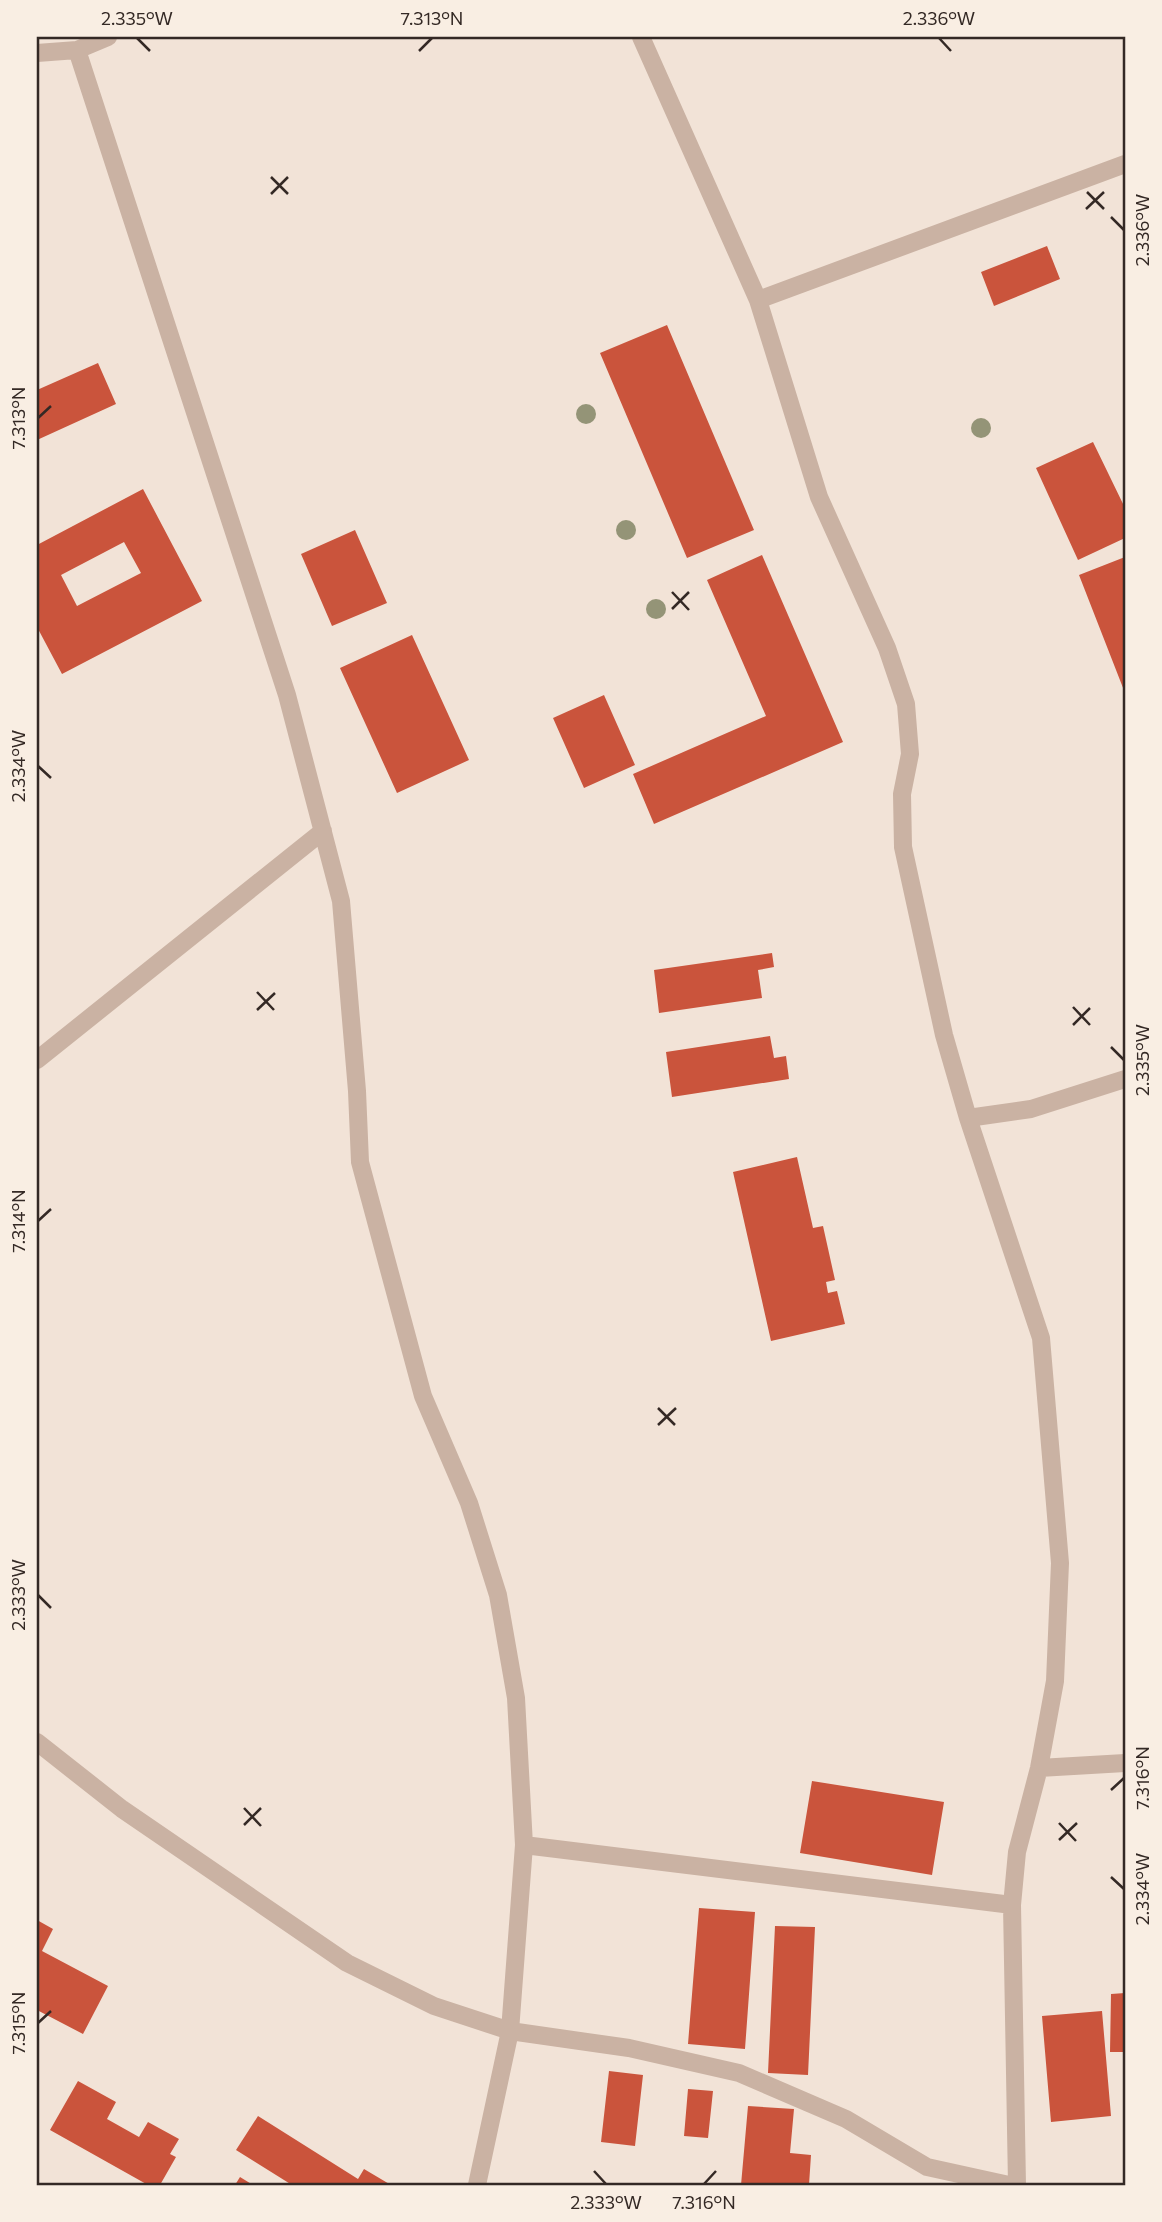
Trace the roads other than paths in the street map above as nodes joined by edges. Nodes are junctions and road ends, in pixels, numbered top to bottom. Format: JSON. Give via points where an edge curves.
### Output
{"nodes":[{"id":1,"x":108,"y":37,"type":"edge"},
{"id":2,"x":641,"y":37,"type":"edge"},
{"id":3,"x":77,"y":50,"type":"junction"},
{"id":4,"x":37,"y":53,"type":"edge"},
{"id":5,"x":1125,"y":164,"type":"edge"},
{"id":6,"x":758,"y":300,"type":"junction"},
{"id":7,"x":323,"y":831,"type":"junction"},
{"id":8,"x":37,"y":1060,"type":"edge"},
{"id":9,"x":1125,"y":1079,"type":"edge"},
{"id":10,"x":968,"y":1118,"type":"junction"},
{"id":11,"x":37,"y":1742,"type":"edge"},
{"id":12,"x":1125,"y":1763,"type":"edge"},
{"id":13,"x":1039,"y":1768,"type":"junction"},
{"id":14,"x":524,"y":1845,"type":"junction"},
{"id":15,"x":1012,"y":1905,"type":"junction"},
{"id":16,"x":510,"y":2031,"type":"junction"},
{"id":17,"x":477,"y":2185,"type":"edge"},
{"id":18,"x":1009,"y":2185,"type":"edge"},
{"id":19,"x":1017,"y":2185,"type":"edge"}],
"edges":[{"from":1,"to":3,"type":"street"},
{"from":2,"to":6,"type":"street"},
{"from":3,"to":4,"type":"street"},
{"from":3,"to":7,"type":"street","via":[[287,695]]},
{"from":5,"to":6,"type":"street"},
{"from":6,"to":10,"type":"street","via":[[819,497],[887,648],[906,704],[910,754],[902,794],[903,847],[944,1035]]},
{"from":7,"to":8,"type":"street"},
{"from":7,"to":14,"type":"street","via":[[341,901],[360,1163],[423,1396],[469,1503],[498,1594],[516,1698]]},
{"from":9,"to":10,"type":"street","via":[[1031,1109]]},
{"from":10,"to":13,"type":"street","via":[[1041,1338],[1060,1563],[1055,1681]]},
{"from":11,"to":16,"type":"street","via":[[121,1809],[347,1963],[434,2006]]},
{"from":12,"to":13,"type":"street"},
{"from":13,"to":15,"type":"street","via":[[1017,1852]]},
{"from":14,"to":15,"type":"street"},
{"from":14,"to":16,"type":"street"},
{"from":15,"to":19,"type":"street"},
{"from":16,"to":17,"type":"street"},
{"from":16,"to":18,"type":"street","via":[[629,2048],[739,2073],[846,2119],[927,2167]]}]}
